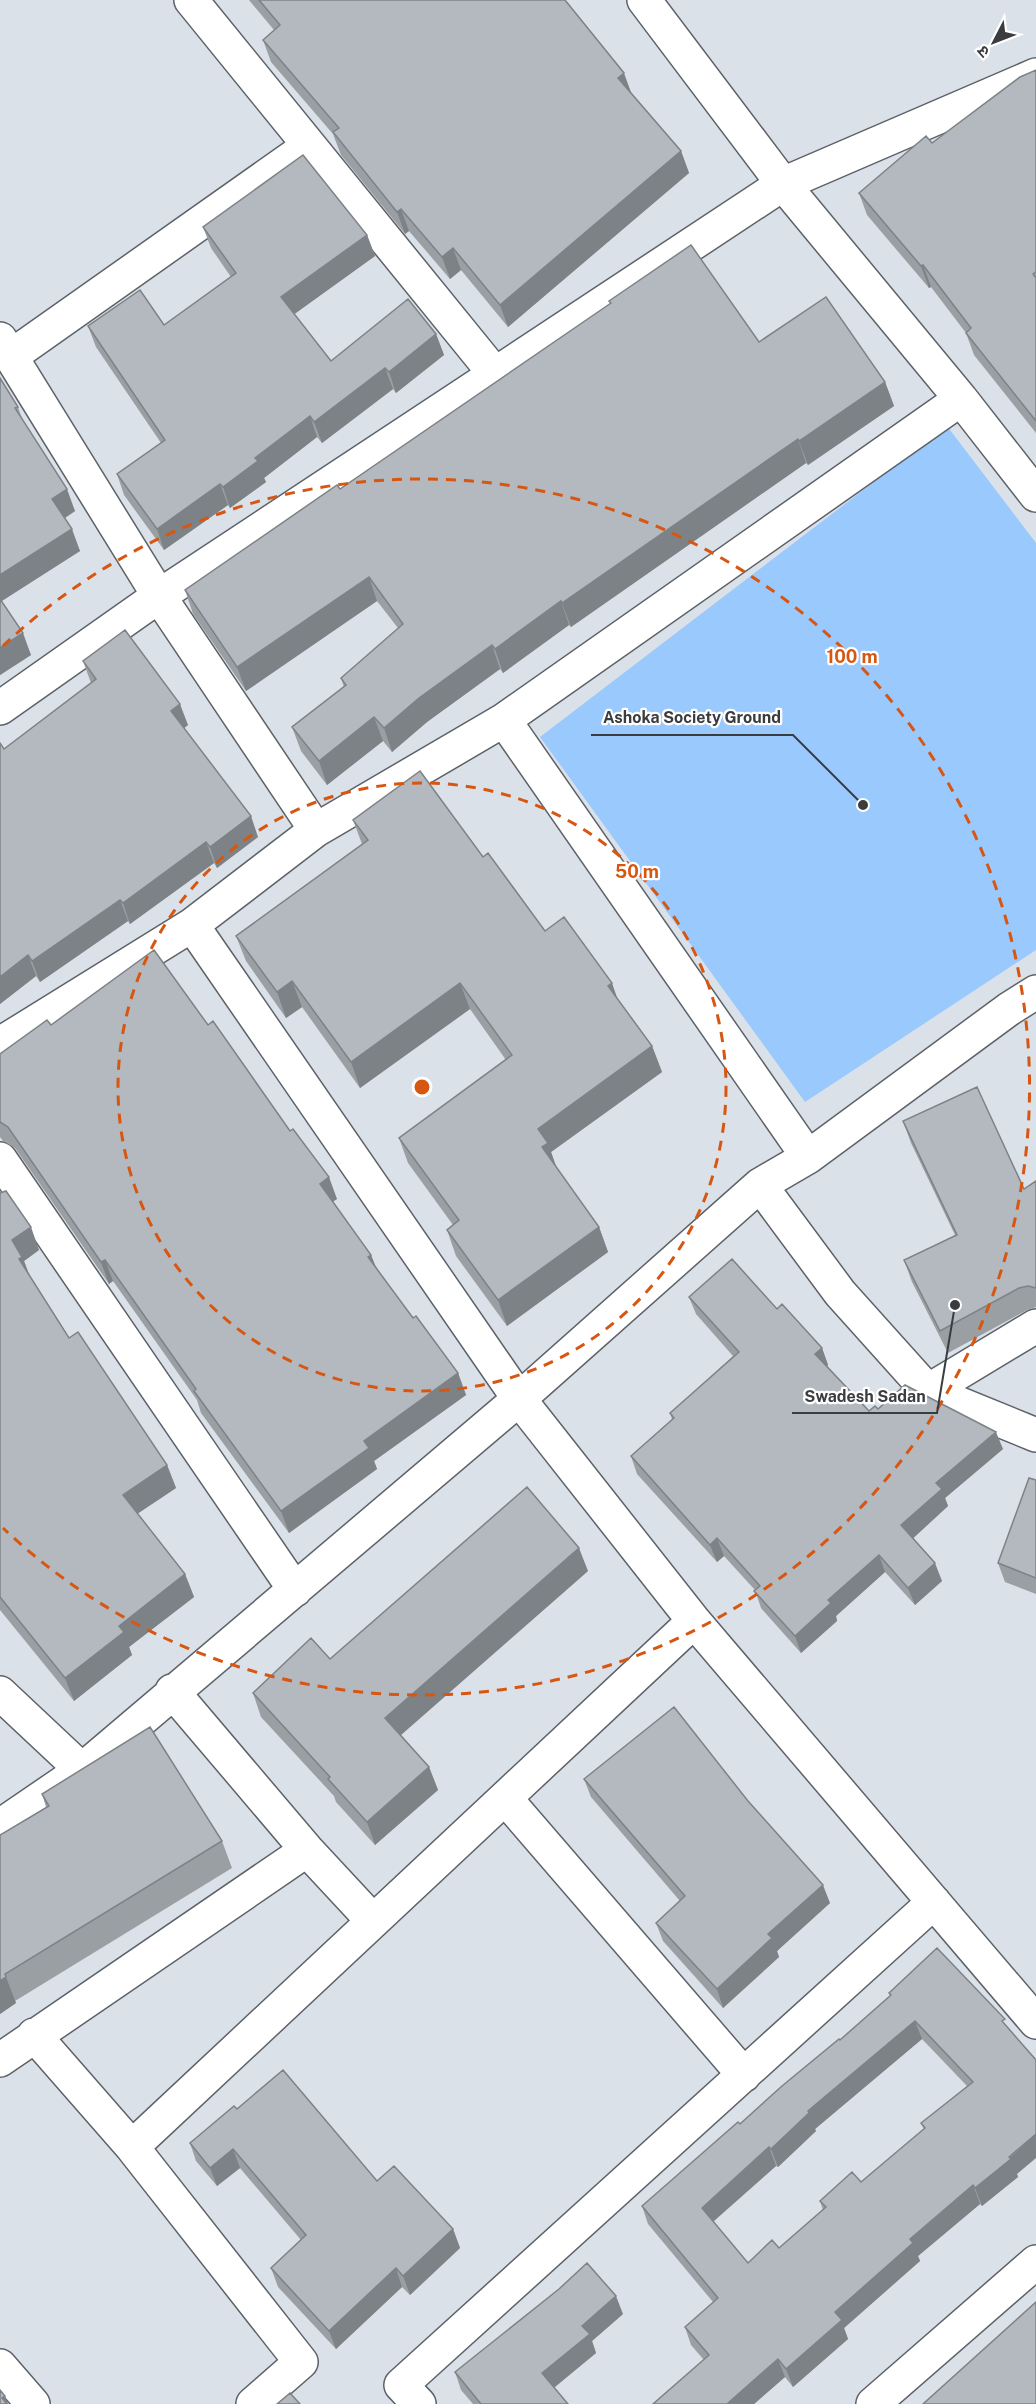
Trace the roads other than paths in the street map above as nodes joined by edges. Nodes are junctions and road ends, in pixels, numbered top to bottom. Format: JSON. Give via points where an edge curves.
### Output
{"nodes":[{"id":1,"x":191,"y":0,"type":"edge"},
{"id":2,"x":644,"y":0,"type":"edge"},
{"id":3,"x":1036,"y":75,"type":"edge"},
{"id":4,"x":309,"y":146,"type":"junction"},
{"id":5,"x":783,"y":184,"type":"junction"},
{"id":6,"x":5,"y":348,"type":"edge"},
{"id":7,"x":495,"y":374,"type":"junction"},
{"id":8,"x":961,"y":399,"type":"junction"},
{"id":9,"x":1036,"y":495,"type":"edge"},
{"id":10,"x":159,"y":596,"type":"junction"},
{"id":11,"x":0,"y":708,"type":"edge"},
{"id":12,"x":504,"y":720,"type":"junction"},
{"id":13,"x":316,"y":830,"type":"junction"},
{"id":14,"x":192,"y":925,"type":"junction"},
{"id":15,"x":1036,"y":993,"type":"edge"},
{"id":16,"x":0,"y":1044,"type":"edge"},
{"id":17,"x":808,"y":1157,"type":"junction"},
{"id":18,"x":0,"y":1159,"type":"edge"},
{"id":19,"x":760,"y":1185,"type":"junction"},
{"id":20,"x":1036,"y":1326,"type":"edge"},
{"id":21,"x":928,"y":1391,"type":"junction"},
{"id":22,"x":519,"y":1399,"type":"junction"},
{"id":23,"x":1036,"y":1435,"type":"edge"},
{"id":24,"x":295,"y":1590,"type":"junction"},
{"id":25,"x":694,"y":1621,"type":"junction"},
{"id":26,"x":172,"y":1691,"type":"junction"},
{"id":27,"x":0,"y":1693,"type":"edge"},
{"id":28,"x":82,"y":1770,"type":"junction"},
{"id":29,"x":505,"y":1798,"type":"junction"},
{"id":30,"x":0,"y":1826,"type":"edge"},
{"id":31,"x":307,"y":1850,"type":"junction"},
{"id":32,"x":934,"y":1902,"type":"junction"},
{"id":33,"x":373,"y":1921,"type":"junction"},
{"id":34,"x":1036,"y":2022,"type":"edge"},
{"id":35,"x":34,"y":2035,"type":"junction"},
{"id":36,"x":0,"y":2060,"type":"edge"},
{"id":37,"x":744,"y":2075,"type":"junction"},
{"id":38,"x":132,"y":2147,"type":"junction"},
{"id":39,"x":1036,"y":2262,"type":"edge"},
{"id":40,"x":0,"y":2366,"type":"edge"},
{"id":41,"x":33,"y":2404,"type":"edge"},
{"id":42,"x":253,"y":2404,"type":"edge"},
{"id":43,"x":420,"y":2404,"type":"edge"},
{"id":44,"x":873,"y":2404,"type":"edge"}],
"edges":[{"from":1,"to":4,"type":"street"},
{"from":2,"to":5,"type":"street"},
{"from":3,"to":5,"type":"street"},
{"from":4,"to":6,"type":"street"},
{"from":4,"to":7,"type":"street"},
{"from":5,"to":7,"type":"street"},
{"from":5,"to":8,"type":"street"},
{"from":6,"to":10,"type":"street"},
{"from":7,"to":10,"type":"street"},
{"from":8,"to":9,"type":"street"},
{"from":8,"to":12,"type":"street"},
{"from":10,"to":11,"type":"street"},
{"from":10,"to":13,"type":"street"},
{"from":12,"to":13,"type":"street"},
{"from":12,"to":17,"type":"street"},
{"from":13,"to":14,"type":"street"},
{"from":14,"to":16,"type":"street"},
{"from":14,"to":22,"type":"street"},
{"from":15,"to":17,"type":"street"},
{"from":17,"to":19,"type":"street"},
{"from":18,"to":24,"type":"street"},
{"from":19,"to":21,"type":"street","via":[[840,1293]]},
{"from":19,"to":22,"type":"street"},
{"from":20,"to":21,"type":"street"},
{"from":21,"to":23,"type":"street"},
{"from":22,"to":24,"type":"street"},
{"from":22,"to":25,"type":"street"},
{"from":24,"to":26,"type":"street"},
{"from":25,"to":29,"type":"street"},
{"from":25,"to":32,"type":"street"},
{"from":26,"to":28,"type":"street"},
{"from":26,"to":31,"type":"street"},
{"from":27,"to":28,"type":"street"},
{"from":28,"to":30,"type":"street"},
{"from":29,"to":33,"type":"street"},
{"from":29,"to":37,"type":"street"},
{"from":31,"to":33,"type":"street"},
{"from":31,"to":35,"type":"street"},
{"from":32,"to":34,"type":"street"},
{"from":32,"to":37,"type":"street"},
{"from":33,"to":38,"type":"street"},
{"from":35,"to":36,"type":"street"},
{"from":35,"to":38,"type":"street"},
{"from":37,"to":43,"type":"street","via":[[401,2385]]},
{"from":38,"to":42,"type":"street","via":[[302,2362]]},
{"from":39,"to":44,"type":"street"},
{"from":40,"to":41,"type":"street"}]}
